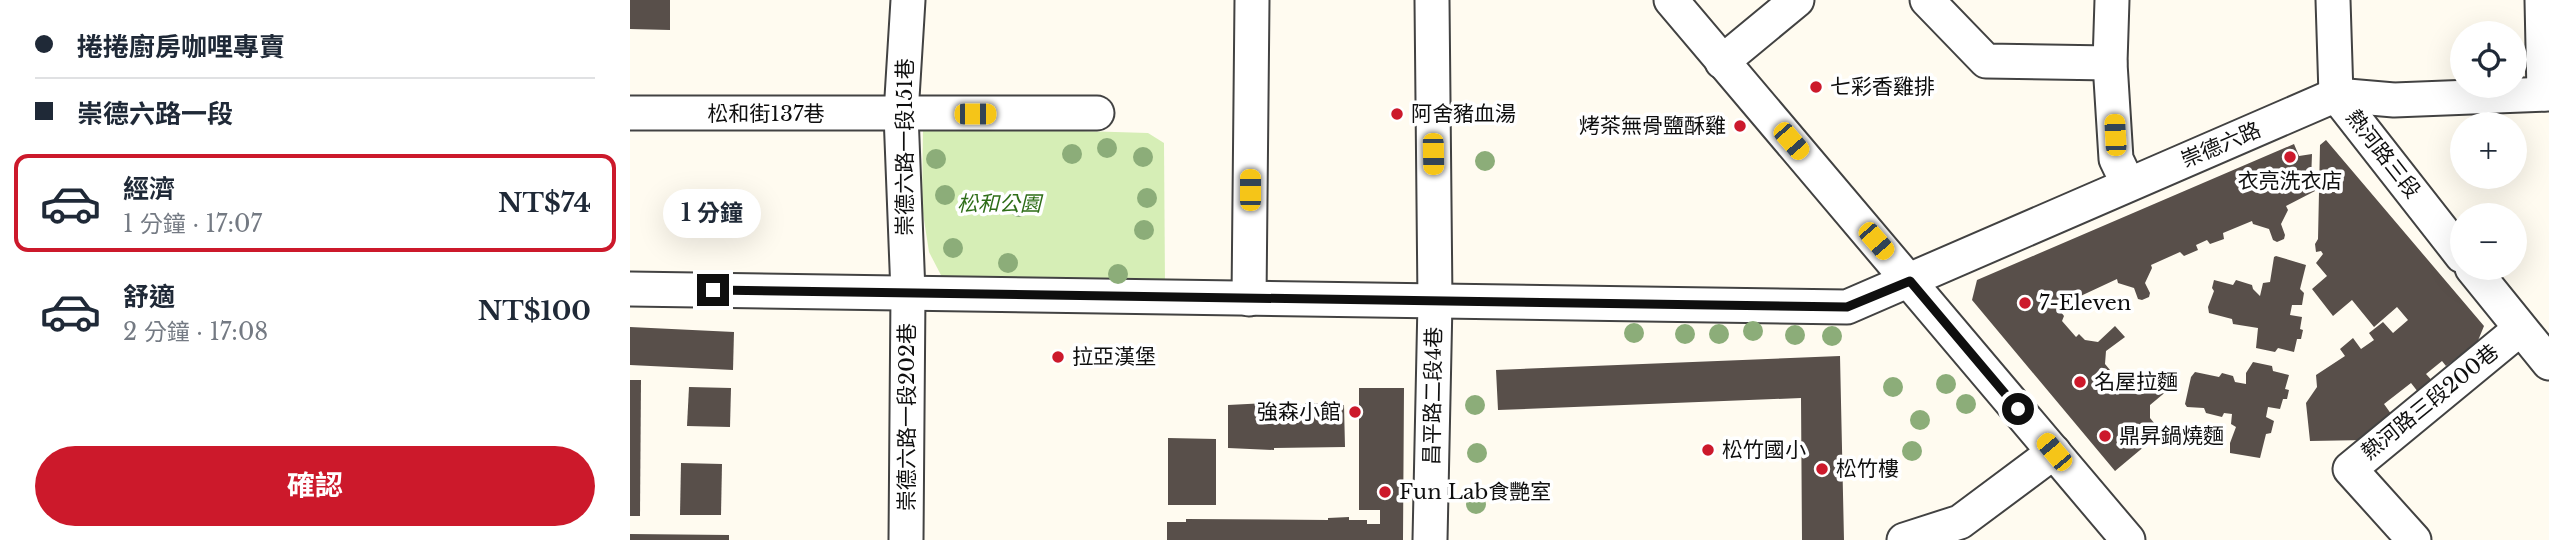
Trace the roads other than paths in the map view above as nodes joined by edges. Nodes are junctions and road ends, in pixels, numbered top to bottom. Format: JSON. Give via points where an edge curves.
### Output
{"nodes":[{"id":1,"x":908,"y":0,"type":"edge"},
{"id":2,"x":1252,"y":0,"type":"edge"},
{"id":3,"x":1432,"y":0,"type":"edge"},
{"id":4,"x":1671,"y":0,"type":"edge"},
{"id":5,"x":1797,"y":0,"type":"edge"},
{"id":6,"x":1927,"y":0,"type":"edge"},
{"id":7,"x":2112,"y":0,"type":"edge"},
{"id":8,"x":2333,"y":0,"type":"edge"},
{"id":9,"x":2542,"y":0,"type":"edge"},
{"id":10,"x":1722,"y":62,"type":"junction"},
{"id":11,"x":2110,"y":62,"type":"junction"},
{"id":12,"x":2546,"y":94,"type":"edge"},
{"id":13,"x":2336,"y":95,"type":"junction"},
{"id":14,"x":630,"y":113,"type":"edge"},
{"id":15,"x":1097,"y":113,"type":"dead end"},
{"id":16,"x":901,"y":114,"type":"junction"},
{"id":17,"x":2128,"y":184,"type":"junction"},
{"id":18,"x":2450,"y":241,"type":"edge"},
{"id":19,"x":2482,"y":280,"type":"edge"},
{"id":20,"x":1910,"y":281,"type":"junction"},
{"id":21,"x":630,"y":289,"type":"edge"},
{"id":22,"x":908,"y":293,"type":"junction"},
{"id":23,"x":1249,"y":299,"type":"junction"},
{"id":24,"x":1435,"y":302,"type":"junction"},
{"id":25,"x":2520,"y":328,"type":"junction"},
{"id":26,"x":2549,"y":363,"type":"edge"},
{"id":27,"x":2054,"y":452,"type":"junction"},
{"id":28,"x":906,"y":540,"type":"edge"},
{"id":29,"x":1430,"y":540,"type":"edge"},
{"id":30,"x":1904,"y":540,"type":"edge"},
{"id":31,"x":2128,"y":540,"type":"edge"},
{"id":32,"x":2414,"y":540,"type":"edge"}],
"edges":[{"from":1,"to":16,"type":"street","name":"崇德六路一段151巷"},
{"from":2,"to":23,"type":"street"},
{"from":3,"to":24,"type":"street","name":"昌平路二段4巷"},
{"from":4,"to":10,"type":"street"},
{"from":5,"to":10,"type":"street"},
{"from":6,"to":11,"type":"street","via":[[1986,61]]},
{"from":7,"to":11,"type":"street"},
{"from":8,"to":13,"type":"street","name":"熱河路三段"},
{"from":9,"to":12,"type":"street"},
{"from":10,"to":20,"type":"street"},
{"from":11,"to":17,"type":"street","via":[[2116,159]]},
{"from":12,"to":13,"type":"street","name":"崇德六路","via":[[2394,100]]},
{"from":13,"to":17,"type":"street","name":"崇德六路"},
{"from":13,"to":18,"type":"street","name":"熱河路三段"},
{"from":14,"to":16,"type":"street","name":"松和街137巷"},
{"from":15,"to":16,"type":"street","name":"松和街137巷"},
{"from":16,"to":22,"type":"street","name":"崇德六路一段151巷"},
{"from":17,"to":20,"type":"street","name":"崇德六路"},
{"from":19,"to":25,"type":"street"},
{"from":20,"to":24,"type":"street","name":"崇德六路","via":[[1847,307]]},
{"from":20,"to":27,"type":"street"},
{"from":21,"to":22,"type":"street","name":"崇德六路"},
{"from":22,"to":23,"type":"street","name":"崇德六路"},
{"from":22,"to":28,"type":"street","name":"崇德六路一段202巷"},
{"from":23,"to":24,"type":"street","name":"崇德六路"},
{"from":24,"to":29,"type":"street","name":"昌平路二段4巷"},
{"from":25,"to":26,"type":"street"},
{"from":25,"to":32,"type":"street","name":"熱河路三段200巷","via":[[2350,469]]},
{"from":27,"to":30,"type":"street","via":[[1960,522]]},
{"from":27,"to":31,"type":"street"}]}
